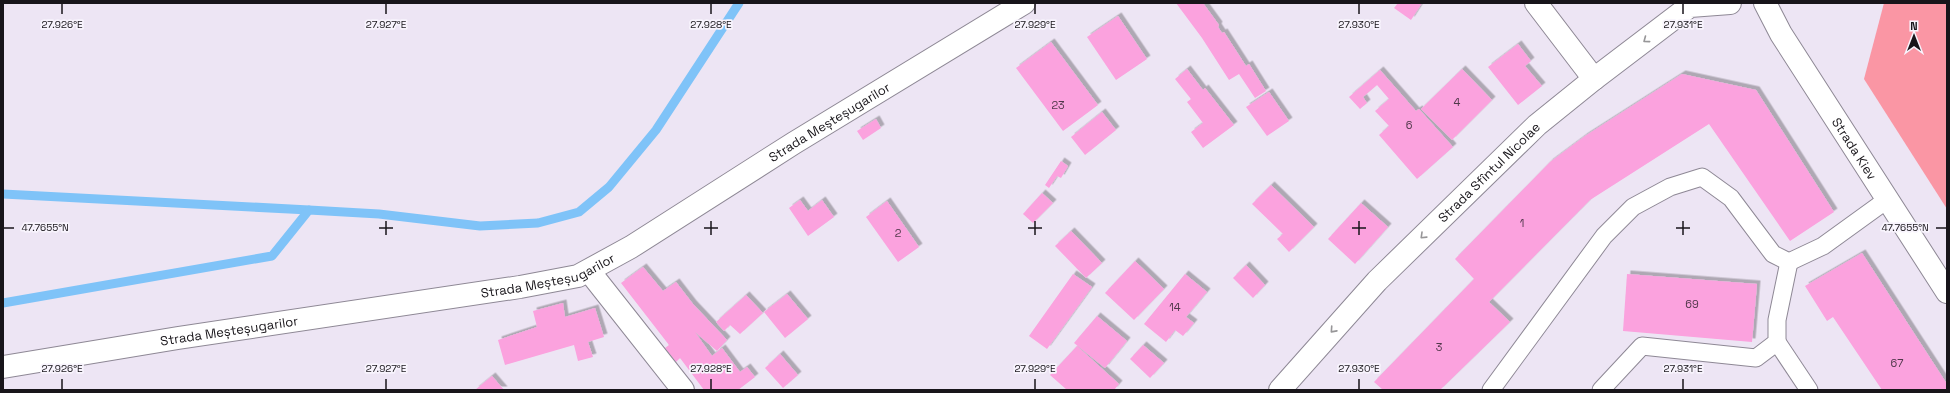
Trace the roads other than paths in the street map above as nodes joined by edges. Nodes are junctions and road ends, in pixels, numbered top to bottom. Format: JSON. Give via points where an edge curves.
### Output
{"nodes":[{"id":1,"x":1024,"y":3,"type":"edge"},
{"id":2,"x":1536,"y":3,"type":"edge"},
{"id":3,"x":1730,"y":3,"type":"edge"},
{"id":4,"x":1764,"y":3,"type":"edge"},
{"id":5,"x":1691,"y":5,"type":"edge"},
{"id":6,"x":1594,"y":79,"type":"junction"},
{"id":7,"x":1888,"y":199,"type":"junction"},
{"id":8,"x":1789,"y":262,"type":"junction"},
{"id":9,"x":589,"y":271,"type":"junction"},
{"id":10,"x":1947,"y":292,"type":"edge"},
{"id":11,"x":1777,"y":342,"type":"junction"},
{"id":12,"x":3,"y":367,"type":"edge"},
{"id":13,"x":683,"y":390,"type":"edge"},
{"id":14,"x":1280,"y":390,"type":"edge"},
{"id":15,"x":1491,"y":390,"type":"edge"},
{"id":16,"x":1601,"y":390,"type":"edge"},
{"id":17,"x":1808,"y":390,"type":"edge"}],
"edges":[{"from":1,"to":9,"type":"street","name":"Strada Meșteșugarilor","via":[[794,142],[631,247]]},
{"from":2,"to":6,"type":"street"},
{"from":3,"to":5,"type":"street","name":"Strada Sfîntul Nicolae"},
{"from":4,"to":7,"type":"street","name":"Strada Kiev","via":[[1781,34]]},
{"from":5,"to":6,"type":"street","name":"Strada Sfîntul Nicolae","one_way":true},
{"from":6,"to":14,"type":"street","name":"Strada Sfîntul Nicolae","one_way":true,"via":[[1537,125],[1377,280]]},
{"from":7,"to":8,"type":"lane","via":[[1823,246]]},
{"from":7,"to":10,"type":"street","name":"Strada Kiev"},
{"from":8,"to":11,"type":"lane","via":[[1777,320]]},
{"from":8,"to":15,"type":"lane","via":[[1773,254],[1731,198],[1702,177],[1670,187],[1633,207],[1604,236]]},
{"from":9,"to":12,"type":"street","name":"Strada Meșteșugarilor","via":[[578,276],[520,287]]},
{"from":9,"to":13,"type":"street"},
{"from":11,"to":16,"type":"lane","via":[[1756,358],[1642,346]]},
{"from":11,"to":17,"type":"lane"}]}
